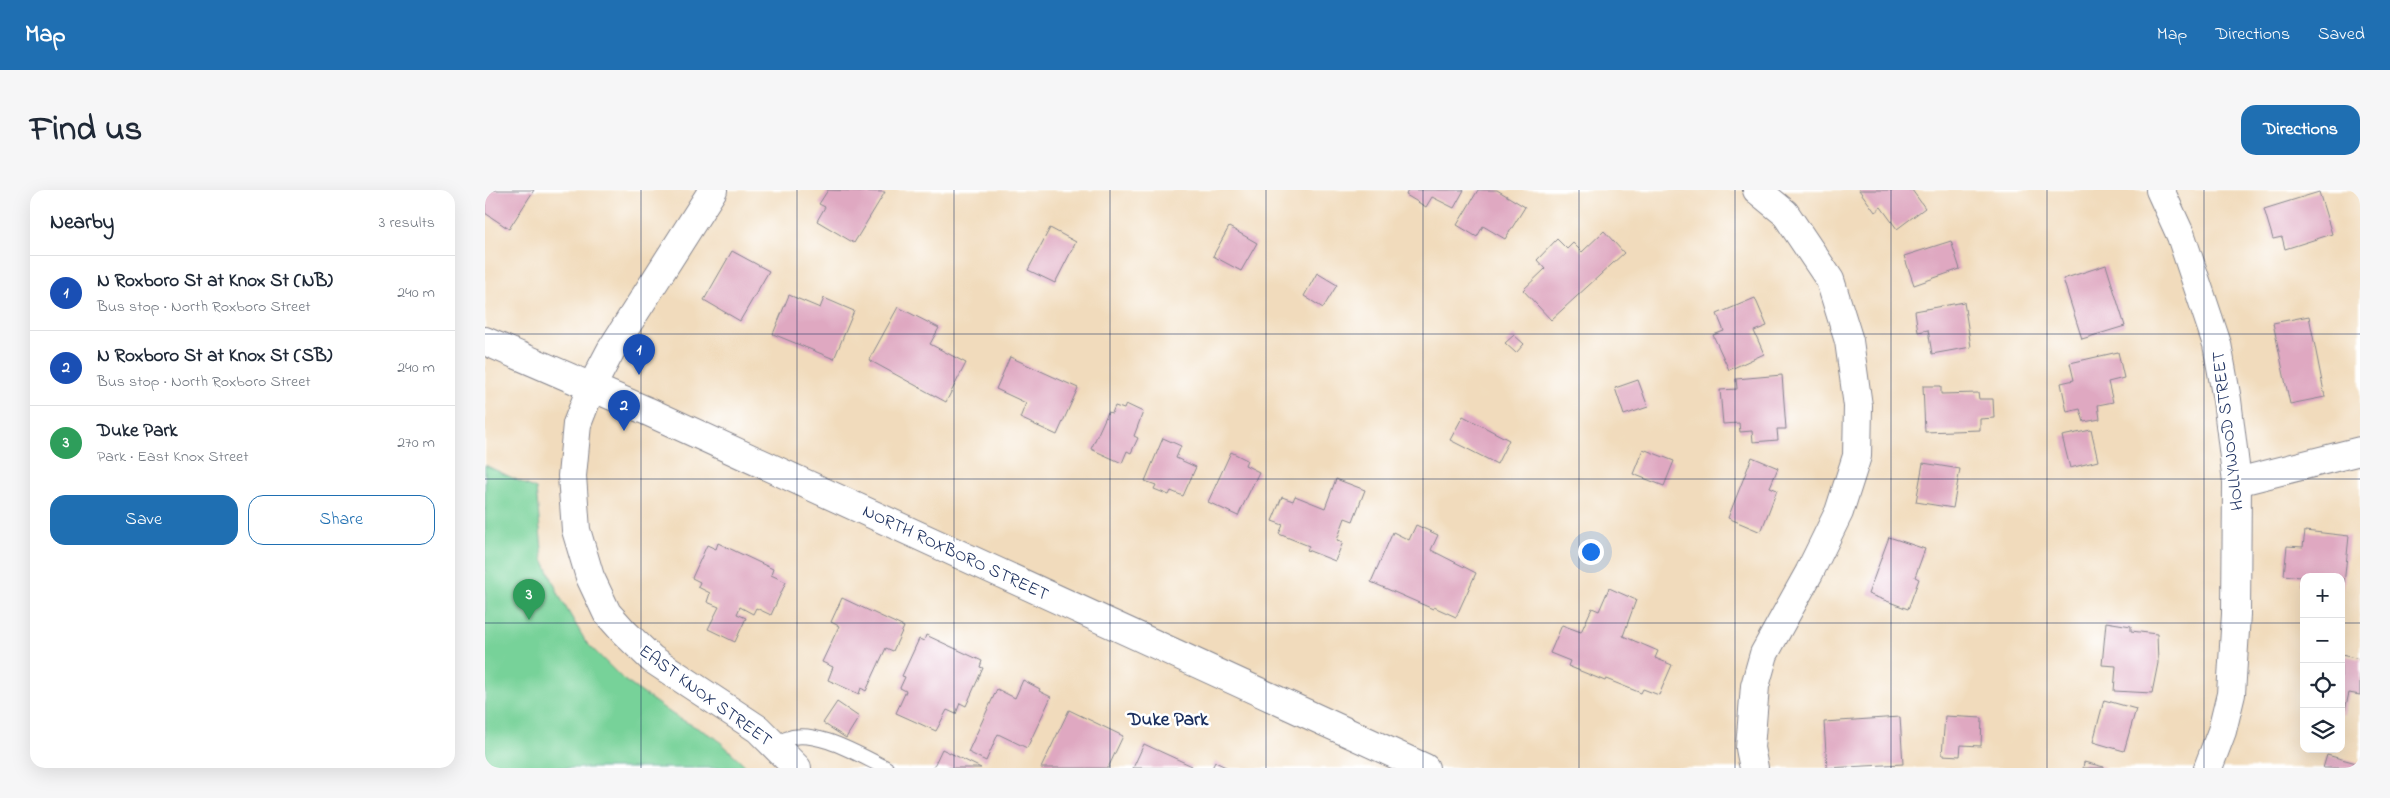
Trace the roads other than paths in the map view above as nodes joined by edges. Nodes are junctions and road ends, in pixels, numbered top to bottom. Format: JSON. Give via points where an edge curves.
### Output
{"nodes":[{"id":1,"x":713,"y":190,"type":"edge"},
{"id":2,"x":1757,"y":190,"type":"edge"},
{"id":3,"x":2161,"y":190,"type":"edge"},
{"id":4,"x":485,"y":341,"type":"edge"},
{"id":5,"x":591,"y":388,"type":"junction"},
{"id":6,"x":2360,"y":451,"type":"edge"},
{"id":7,"x":2237,"y":482,"type":"junction"},
{"id":8,"x":777,"y":746,"type":"junction"},
{"id":9,"x":797,"y":768,"type":"edge"},
{"id":10,"x":886,"y":768,"type":"edge"},
{"id":11,"x":1425,"y":768,"type":"edge"},
{"id":12,"x":1754,"y":768,"type":"edge"},
{"id":13,"x":2208,"y":768,"type":"edge"}],
"edges":[{"from":1,"to":5,"type":"street","name":"EAST KNOX STREET","via":[[611,350]]},
{"from":2,"to":12,"type":"street","via":[[1785,213],[1830,280],[1849,341],[1858,406],[1857,456],[1839,512],[1764,654],[1755,686],[1750,748]]},
{"from":3,"to":7,"type":"street","name":"HOLLYWOOD STREET","via":[[2181,236],[2217,344]]},
{"from":4,"to":5,"type":"street","name":"NORTH ROXBORO STREET"},
{"from":5,"to":8,"type":"street","name":"EAST KNOX STREET","via":[[577,424],[573,448],[575,530],[607,613],[652,659],[736,712]]},
{"from":5,"to":11,"type":"street","name":"NORTH ROXBORO STREET","via":[[647,410]]},
{"from":6,"to":7,"type":"street"},
{"from":7,"to":13,"type":"street","name":"HOLLYWOOD STREET","via":[[2236,614],[2231,694]]},
{"from":8,"to":9,"type":"street","name":"EAST KNOX STREET"},
{"from":8,"to":10,"type":"lane","via":[[786,739],[807,737],[831,742]]}]}
